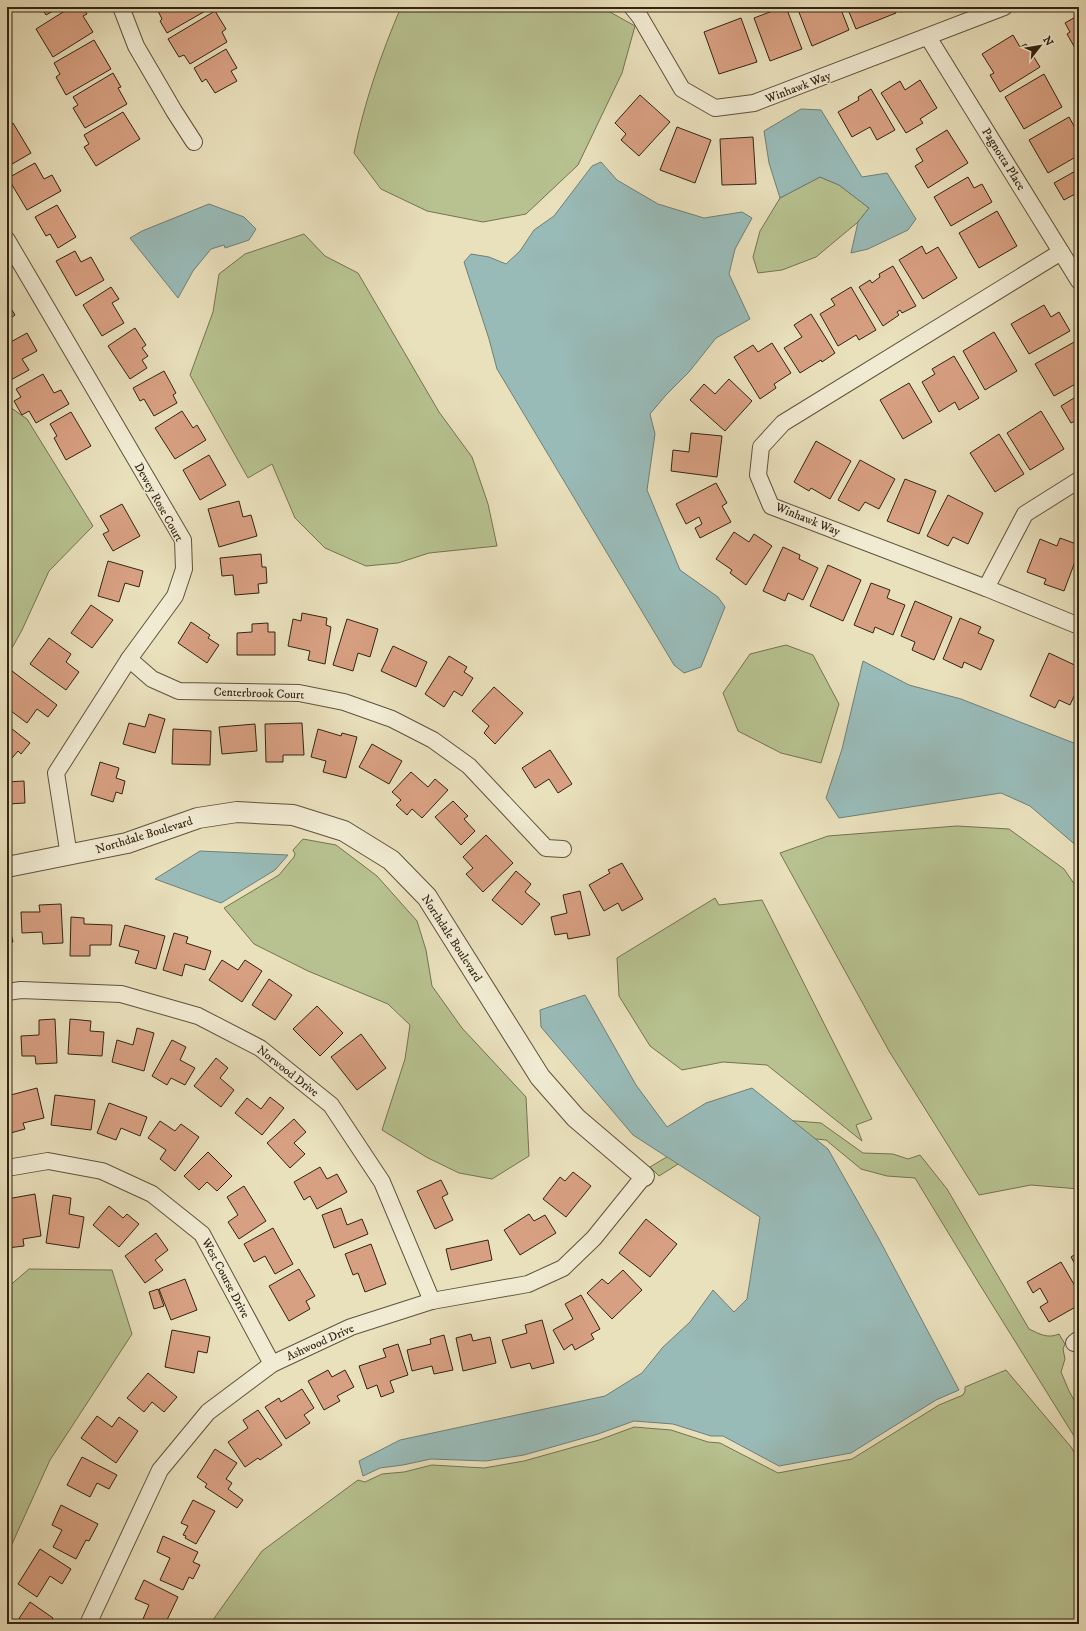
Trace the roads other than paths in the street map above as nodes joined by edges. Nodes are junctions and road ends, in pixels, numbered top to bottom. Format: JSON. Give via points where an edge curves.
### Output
{"nodes":[{"id":1,"x":121,"y":7,"type":"edge"},
{"id":2,"x":632,"y":7,"type":"edge"},
{"id":3,"x":1004,"y":7,"type":"edge"},
{"id":4,"x":928,"y":37,"type":"junction"},
{"id":5,"x":194,"y":142,"type":"dead end"},
{"id":6,"x":7,"y":240,"type":"edge"},
{"id":7,"x":1061,"y":252,"type":"junction"},
{"id":8,"x":1079,"y":281,"type":"edge"},
{"id":9,"x":1079,"y":480,"type":"edge"},
{"id":10,"x":986,"y":588,"type":"junction"},
{"id":11,"x":1079,"y":626,"type":"edge"},
{"id":12,"x":129,"y":659,"type":"junction"},
{"id":13,"x":563,"y":849,"type":"dead end"},
{"id":14,"x":69,"y":856,"type":"junction"},
{"id":15,"x":7,"y":867,"type":"edge"},
{"id":16,"x":7,"y":992,"type":"edge"},
{"id":17,"x":7,"y":1168,"type":"edge"},
{"id":18,"x":644,"y":1176,"type":"joint"},
{"id":19,"x":432,"y":1301,"type":"junction"},
{"id":20,"x":272,"y":1364,"type":"junction"},
{"id":21,"x":88,"y":1624,"type":"edge"}],
"edges":[{"from":1,"to":5,"type":"street","via":[[136,46]]},
{"from":2,"to":4,"type":"street","name":"Winhawk Way","via":[[682,89],[715,108],[754,103]]},
{"from":3,"to":4,"type":"street","name":"Winhawk Way"},
{"from":4,"to":7,"type":"street","name":"Pagnotta Place"},
{"from":6,"to":12,"type":"street","name":"Dewey Rose Court","via":[[183,540],[184,569],[175,596]]},
{"from":7,"to":8,"type":"street","name":"Pagnotta Place"},
{"from":7,"to":10,"type":"street","name":"Winhawk Way","via":[[783,423],[761,447],[758,475],[771,506]]},
{"from":9,"to":10,"type":"street","via":[[1025,514]]},
{"from":10,"to":11,"type":"street","name":"Winhawk Way"},
{"from":12,"to":13,"type":"street","name":"Centerbrook Court","via":[[152,679],[179,690],[299,693],[344,702],[392,719],[433,740],[470,766],[546,848]]},
{"from":12,"to":14,"type":"street","name":"Dewey Rose Court","via":[[56,773]]},
{"from":14,"to":15,"type":"street","name":"Northdale Boulevard"},
{"from":14,"to":18,"type":"street","name":"Northdale Boulevard","via":[[127,843],[198,818],[237,812],[293,815],[344,831],[391,860],[427,897],[540,1077],[576,1118]]},
{"from":16,"to":19,"type":"street","name":"Norwood Drive","via":[[21,990],[121,994],[198,1016],[260,1048],[331,1106],[382,1182]]},
{"from":17,"to":20,"type":"street","name":"West Course Drive","via":[[48,1161],[102,1171],[152,1194],[202,1234]]},
{"from":18,"to":19,"type":"street","name":"Ashwood Drive","via":[[594,1238],[563,1268],[528,1284]]},
{"from":19,"to":20,"type":"street","name":"Ashwood Drive","via":[[351,1327]]},
{"from":20,"to":21,"type":"street","name":"Ashwood Drive","via":[[208,1412],[160,1470]]}]}
